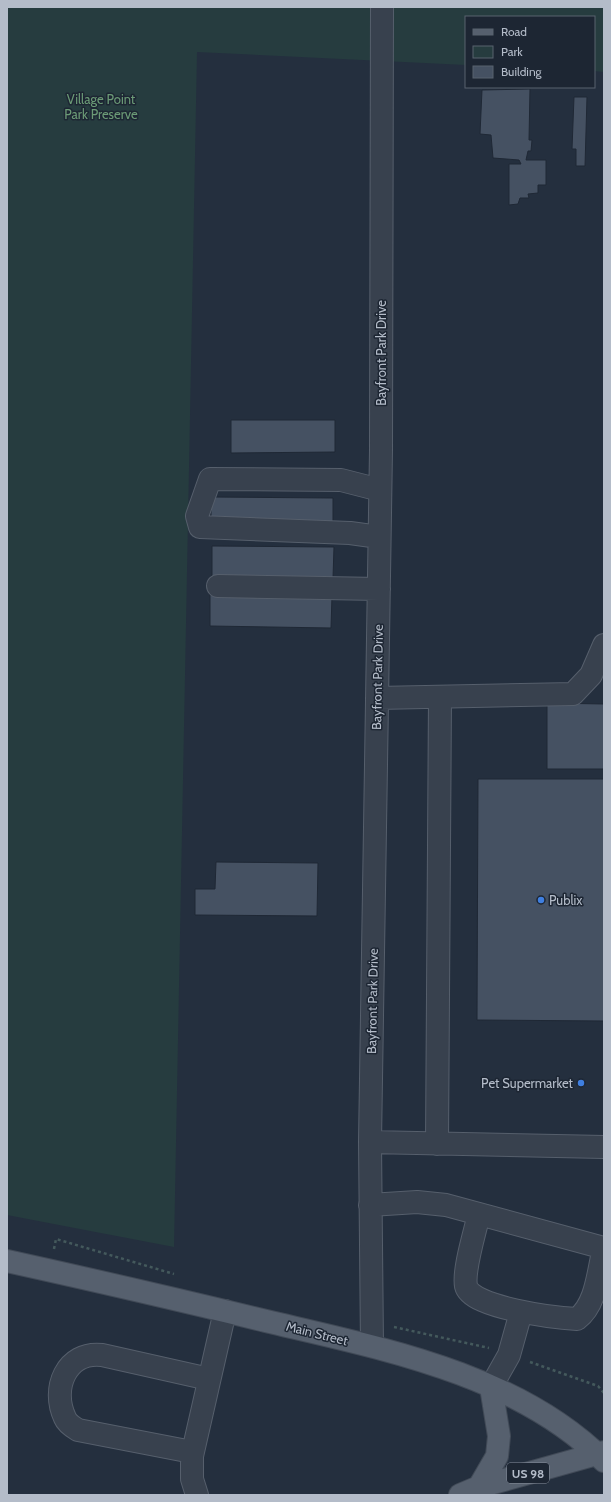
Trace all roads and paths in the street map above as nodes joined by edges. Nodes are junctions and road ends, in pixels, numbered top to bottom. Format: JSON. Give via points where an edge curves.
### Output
{"nodes":[{"id":1,"x":382,"y":7,"type":"edge"},
{"id":2,"x":380,"y":490,"type":"junction"},
{"id":3,"x":379,"y":537,"type":"junction"},
{"id":4,"x":218,"y":586,"type":"dead end"},
{"id":5,"x":379,"y":589,"type":"junction"},
{"id":6,"x":604,"y":645,"type":"edge"},
{"id":7,"x":440,"y":697,"type":"junction"},
{"id":8,"x":377,"y":698,"type":"junction"},
{"id":9,"x":370,"y":1142,"type":"junction"},
{"id":10,"x":437,"y":1144,"type":"junction"},
{"id":11,"x":604,"y":1147,"type":"edge"},
{"id":12,"x":370,"y":1205,"type":"junction"},
{"id":13,"x":479,"y":1214,"type":"junction"},
{"id":14,"x":604,"y":1248,"type":"edge"},
{"id":15,"x":7,"y":1261,"type":"edge"},
{"id":16,"x":224,"y":1311,"type":"junction"},
{"id":17,"x":521,"y":1312,"type":"junction"},
{"id":18,"x":372,"y":1346,"type":"junction"},
{"id":19,"x":209,"y":1379,"type":"junction"},
{"id":20,"x":491,"y":1387,"type":"junction"},
{"id":21,"x":192,"y":1452,"type":"junction"},
{"id":22,"x":602,"y":1455,"type":"edge"},
{"id":23,"x":469,"y":1491,"type":"edge"},
{"id":24,"x":197,"y":1495,"type":"edge"}],
"edges":[{"from":1,"to":2,"type":"street","name":"Bayfront Park Drive"},
{"from":2,"to":3,"type":"street","name":"Bayfront Park Drive"},
{"from":2,"to":3,"type":"street","via":[[341,480],[210,479],[196,516],[200,527],[350,532]]},
{"from":3,"to":5,"type":"street","name":"Bayfront Park Drive"},
{"from":4,"to":5,"type":"street"},
{"from":5,"to":8,"type":"street","name":"Bayfront Park Drive"},
{"from":6,"to":7,"type":"street","via":[[591,675],[573,694]]},
{"from":7,"to":8,"type":"street"},
{"from":7,"to":10,"type":"street"},
{"from":8,"to":9,"type":"street","name":"Bayfront Park Drive"},
{"from":9,"to":10,"type":"street"},
{"from":9,"to":12,"type":"street","name":"Bayfront Park Drive"},
{"from":10,"to":11,"type":"street"},
{"from":12,"to":13,"type":"street","via":[[417,1202],[446,1205]]},
{"from":12,"to":18,"type":"street","name":"Bayfront Park Drive"},
{"from":13,"to":14,"type":"street"},
{"from":13,"to":17,"type":"street","via":[[465,1277],[466,1288],[476,1299]]},
{"from":14,"to":17,"type":"street","via":[[592,1299],[585,1313],[577,1319]]},
{"from":15,"to":16,"type":"main road","name":"Main Street"},
{"from":16,"to":18,"type":"main road","name":"Main Street"},
{"from":16,"to":19,"type":"street"},
{"from":17,"to":20,"type":"street","via":[[509,1355]]},
{"from":18,"to":20,"type":"main road","name":"Main Street","via":[[448,1369]]},
{"from":19,"to":21,"type":"street"},
{"from":19,"to":21,"type":"street","via":[[88,1354],[72,1363],[61,1389],[65,1418],[78,1430]]},
{"from":20,"to":22,"type":"main road","name":"Main Street","via":[[560,1424]]},
{"from":20,"to":23,"type":"main road","via":[[499,1436],[497,1456]]},
{"from":21,"to":24,"type":"street","via":[[190,1466]]},
{"from":22,"to":23,"type":"main road","number":"US 98"}]}
